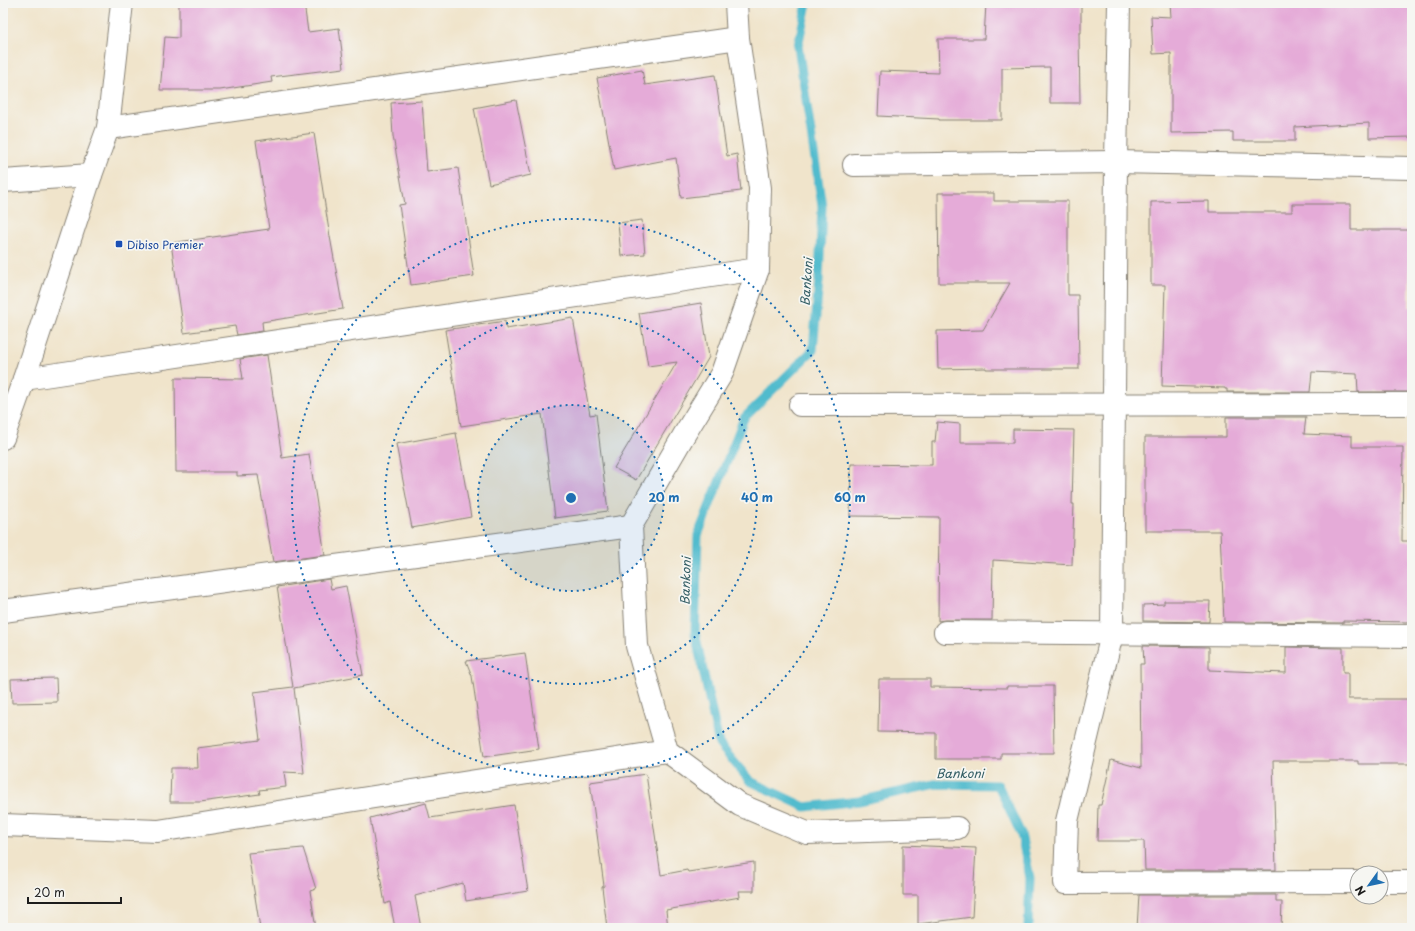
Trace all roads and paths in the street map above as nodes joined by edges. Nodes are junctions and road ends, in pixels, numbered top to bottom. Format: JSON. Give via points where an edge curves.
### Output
{"nodes":[{"id":1,"x":122,"y":3,"type":"edge"},
{"id":2,"x":736,"y":3,"type":"edge"},
{"id":3,"x":1119,"y":3,"type":"edge"},
{"id":4,"x":738,"y":38,"type":"junction"},
{"id":5,"x":108,"y":128,"type":"junction"},
{"id":6,"x":1116,"y":162,"type":"junction"},
{"id":7,"x":854,"y":164,"type":"dead end"},
{"id":8,"x":1412,"y":168,"type":"edge"},
{"id":9,"x":91,"y":175,"type":"junction"},
{"id":10,"x":3,"y":181,"type":"edge"},
{"id":11,"x":758,"y":269,"type":"junction"},
{"id":12,"x":24,"y":379,"type":"junction"},
{"id":13,"x":1114,"y":404,"type":"junction"},
{"id":14,"x":1412,"y":404,"type":"edge"},
{"id":15,"x":800,"y":405,"type":"dead end"},
{"id":16,"x":3,"y":438,"type":"edge"},
{"id":17,"x":631,"y":526,"type":"junction"},
{"id":18,"x":3,"y":611,"type":"edge"},
{"id":19,"x":945,"y":632,"type":"dead end"},
{"id":20,"x":1112,"y":634,"type":"junction"},
{"id":21,"x":1412,"y":636,"type":"edge"},
{"id":22,"x":667,"y":751,"type":"junction"},
{"id":23,"x":3,"y":825,"type":"edge"},
{"id":24,"x":957,"y":828,"type":"dead end"},
{"id":25,"x":1349,"y":882,"type":"edge"},
{"id":26,"x":1389,"y":882,"type":"edge"},
{"id":27,"x":1412,"y":882,"type":"edge"}],
"edges":[{"from":1,"to":5,"type":"street"},
{"from":2,"to":4,"type":"street"},
{"from":3,"to":6,"type":"street"},
{"from":4,"to":5,"type":"street"},
{"from":4,"to":11,"type":"street","via":[[760,188]]},
{"from":5,"to":9,"type":"street"},
{"from":6,"to":7,"type":"street"},
{"from":6,"to":8,"type":"street"},
{"from":6,"to":13,"type":"street"},
{"from":9,"to":10,"type":"street"},
{"from":9,"to":12,"type":"street"},
{"from":11,"to":12,"type":"street"},
{"from":11,"to":17,"type":"street","via":[[722,373]]},
{"from":12,"to":16,"type":"street"},
{"from":13,"to":14,"type":"street"},
{"from":13,"to":15,"type":"street"},
{"from":13,"to":20,"type":"street"},
{"from":17,"to":18,"type":"street"},
{"from":17,"to":22,"type":"street","via":[[637,646]]},
{"from":19,"to":20,"type":"street"},
{"from":20,"to":21,"type":"street"},
{"from":20,"to":25,"type":"street","via":[[1067,821],[1065,883]]},
{"from":22,"to":23,"type":"street","via":[[158,831]]},
{"from":22,"to":24,"type":"street","via":[[740,805],[807,833]]},
{"from":26,"to":27,"type":"street"}]}
